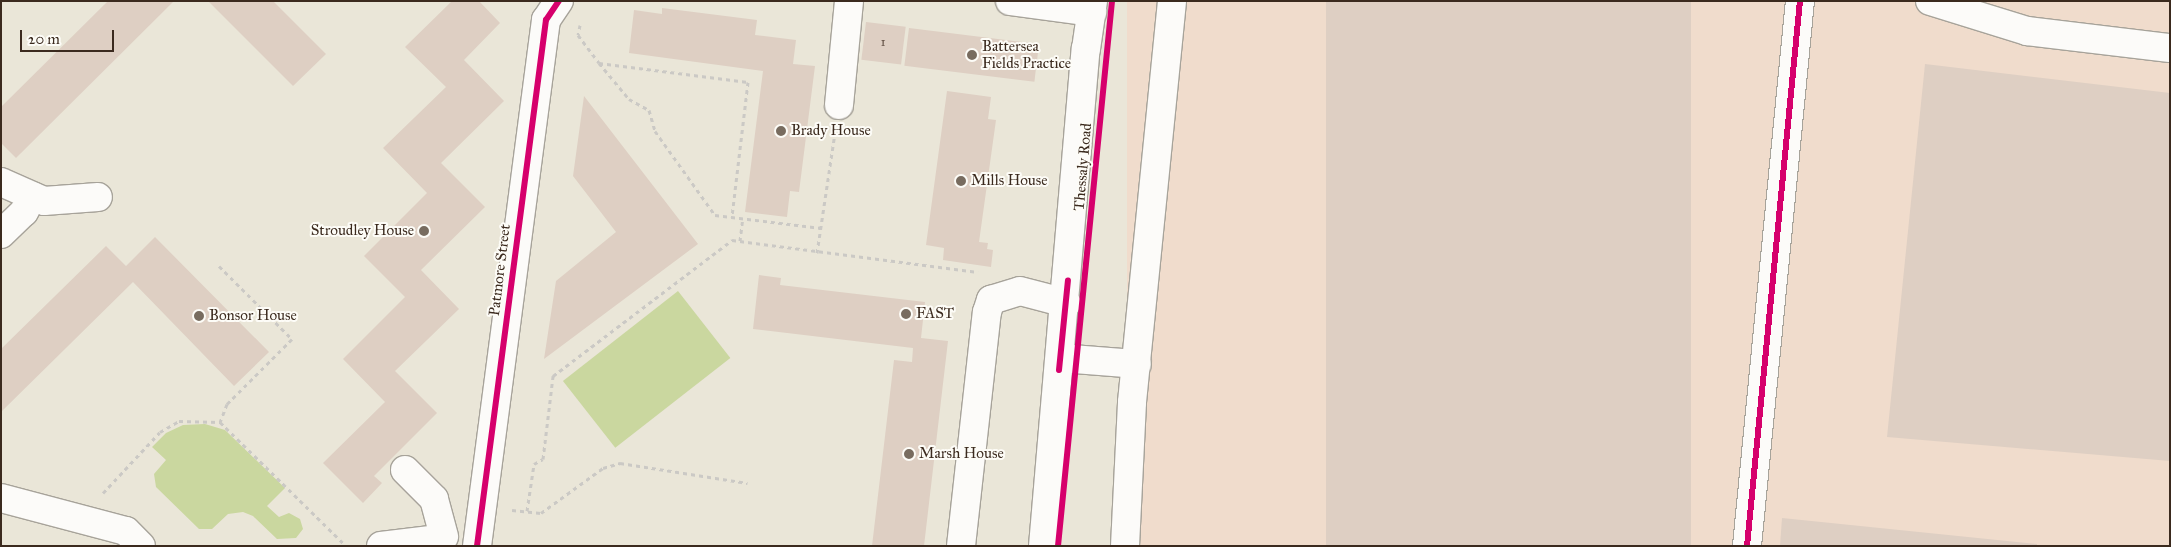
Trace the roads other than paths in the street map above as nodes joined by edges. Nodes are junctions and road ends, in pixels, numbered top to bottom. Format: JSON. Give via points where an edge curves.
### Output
{"nodes":[{"id":1,"x":559,"y":1,"type":"edge"},
{"id":2,"x":849,"y":1,"type":"edge"},
{"id":3,"x":1010,"y":1,"type":"edge"},
{"id":4,"x":1172,"y":1,"type":"edge"},
{"id":5,"x":1800,"y":1,"type":"edge"},
{"id":6,"x":1930,"y":1,"type":"edge"},
{"id":7,"x":1093,"y":7,"type":"edge"},
{"id":8,"x":2170,"y":48,"type":"edge"},
{"id":9,"x":839,"y":105,"type":"road end"},
{"id":10,"x":1,"y":182,"type":"edge"},
{"id":11,"x":32,"y":196,"type":"junction"},
{"id":12,"x":98,"y":197,"type":"dead end"},
{"id":13,"x":1,"y":234,"type":"edge"},
{"id":14,"x":1066,"y":303,"type":"junction"},
{"id":15,"x":1060,"y":358,"type":"junction"},
{"id":16,"x":1136,"y":364,"type":"junction"},
{"id":17,"x":405,"y":470,"type":"dead end"},
{"id":18,"x":1,"y":498,"type":"edge"},
{"id":19,"x":479,"y":526,"type":"edge"},
{"id":20,"x":434,"y":541,"type":"edge"},
{"id":21,"x":141,"y":546,"type":"edge"},
{"id":22,"x":381,"y":546,"type":"edge"},
{"id":23,"x":961,"y":546,"type":"edge"},
{"id":24,"x":1043,"y":546,"type":"edge"},
{"id":25,"x":1125,"y":546,"type":"edge"},
{"id":26,"x":1747,"y":546,"type":"edge"}],
"edges":[{"from":1,"to":19,"type":"street","name":"Patmore Street","via":[[546,20]]},
{"from":2,"to":9,"type":"street"},
{"from":3,"to":7,"type":"street"},
{"from":4,"to":16,"type":"street"},
{"from":5,"to":26,"type":"street"},
{"from":6,"to":8,"type":"street","via":[[2027,31]]},
{"from":7,"to":14,"type":"street","name":"Thessaly Road","via":[[1086,48]]},
{"from":10,"to":11,"type":"street"},
{"from":11,"to":12,"type":"street","via":[[44,202]]},
{"from":11,"to":13,"type":"street","via":[[24,212]]},
{"from":14,"to":15,"type":"street","name":"Thessaly Road"},
{"from":14,"to":23,"type":"street","via":[[1020,291],[991,300],[986,312]]},
{"from":15,"to":16,"type":"street"},
{"from":15,"to":24,"type":"street","name":"Thessaly Road"},
{"from":16,"to":25,"type":"street"},
{"from":17,"to":20,"type":"street","via":[[434,499]]},
{"from":18,"to":21,"type":"street","via":[[126,531]]},
{"from":19,"to":20,"type":"street"},
{"from":20,"to":22,"type":"street"}]}
